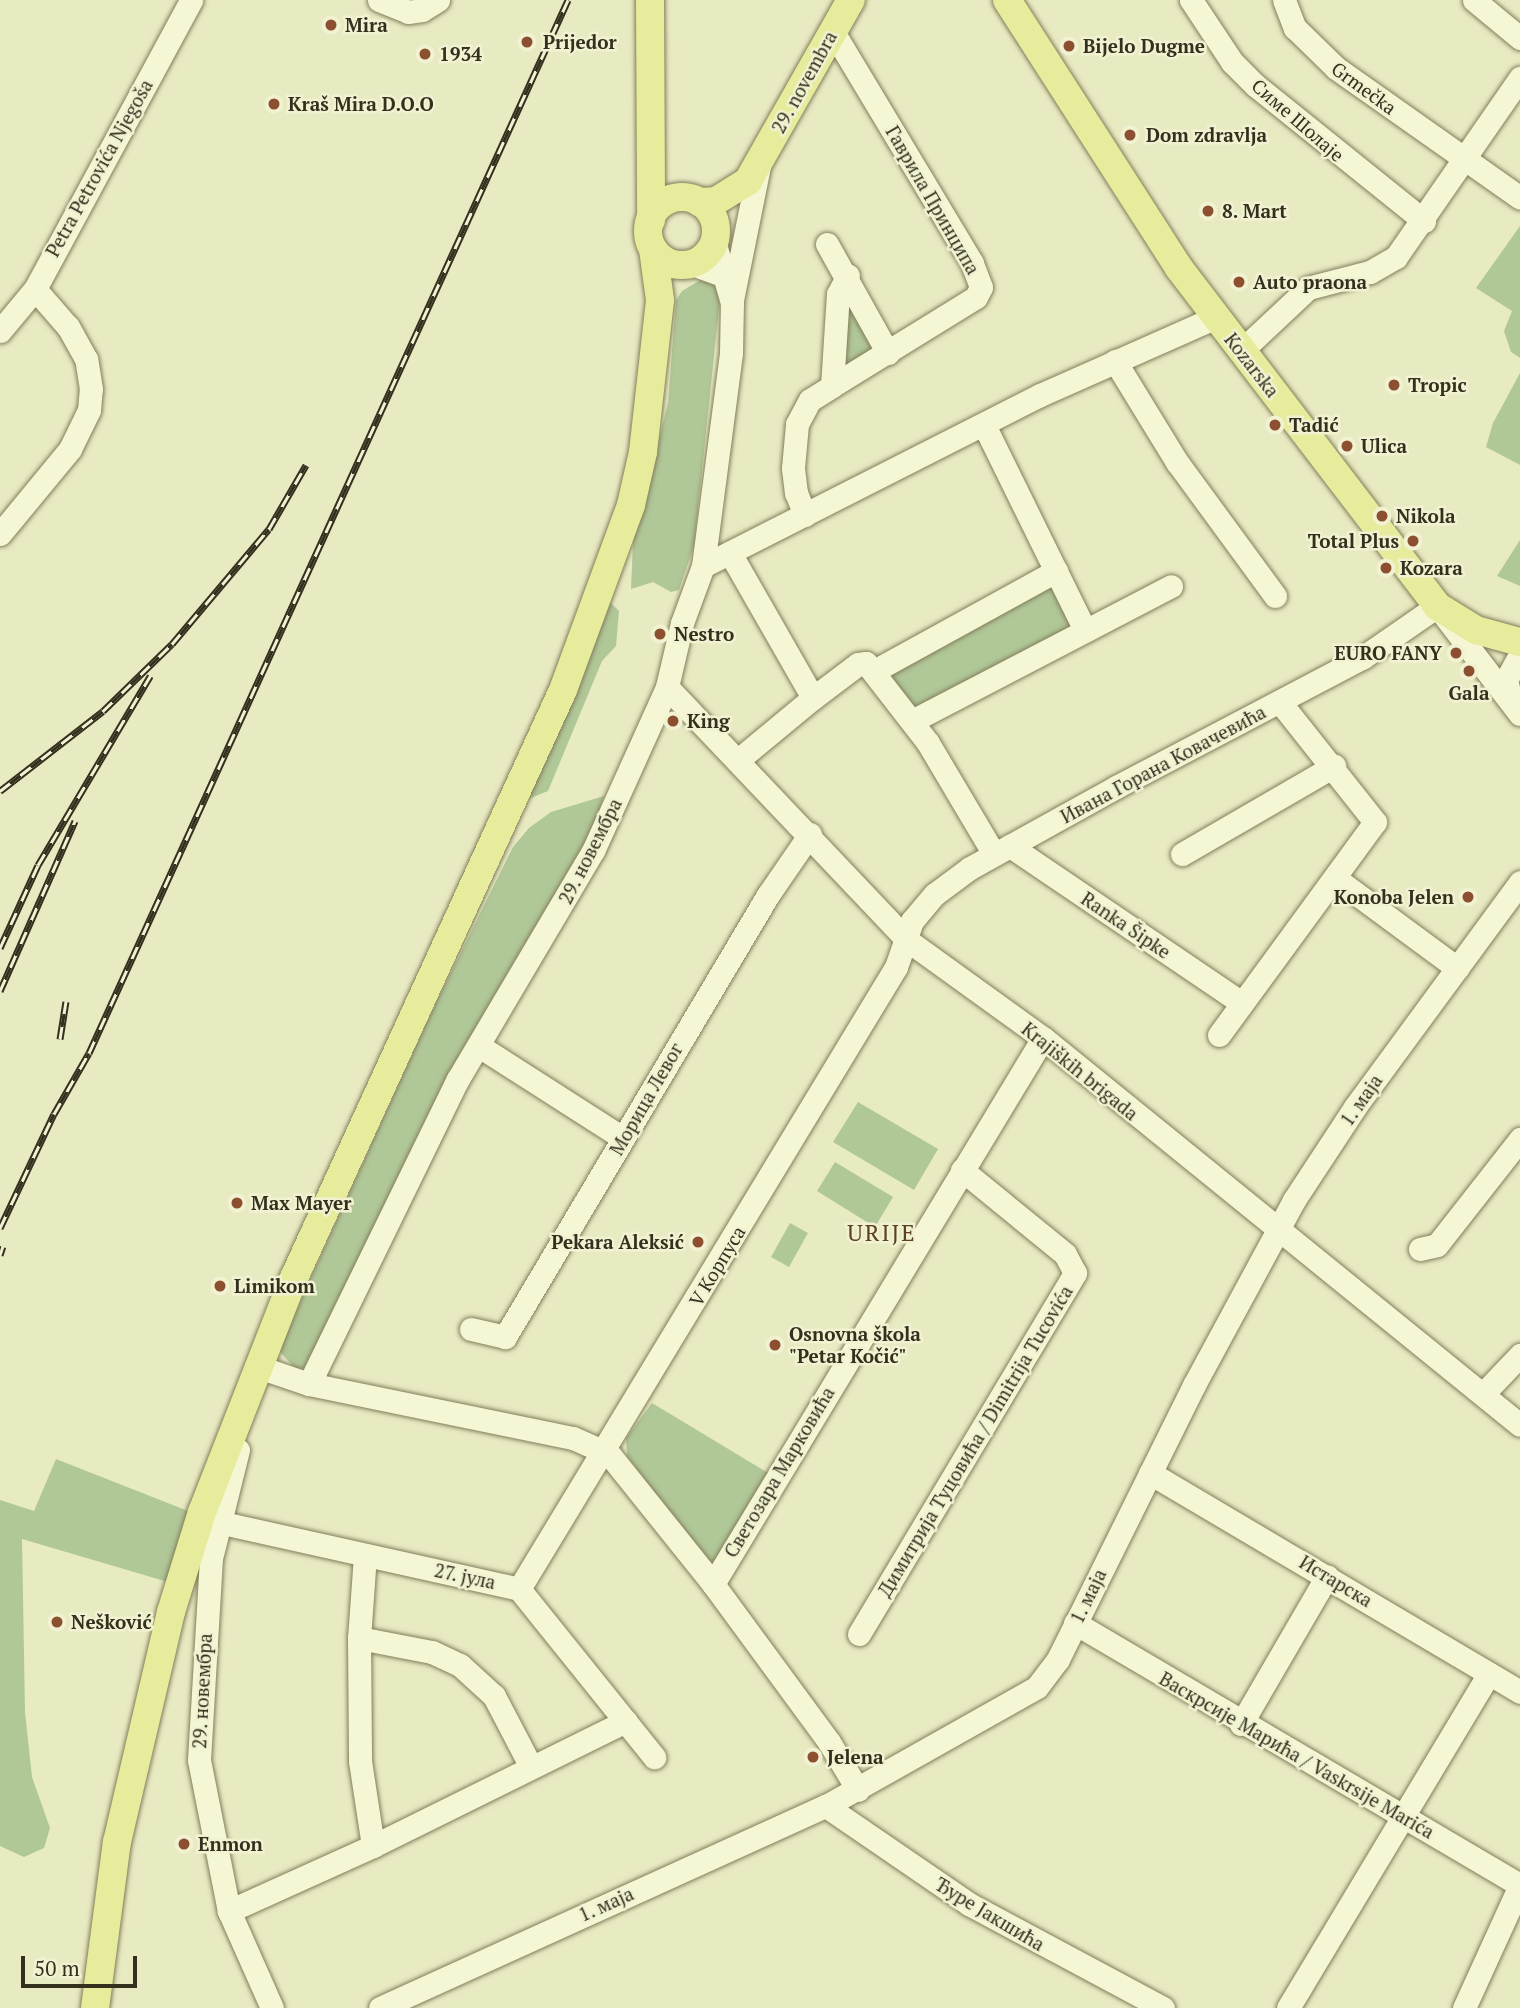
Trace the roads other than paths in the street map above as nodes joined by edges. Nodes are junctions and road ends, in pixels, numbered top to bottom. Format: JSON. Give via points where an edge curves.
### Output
{"nodes":[{"id":1,"x":191,"y":0,"type":"edge"},
{"id":2,"x":379,"y":0,"type":"edge"},
{"id":3,"x":438,"y":0,"type":"edge"},
{"id":4,"x":650,"y":0,"type":"edge"},
{"id":5,"x":851,"y":0,"type":"edge"},
{"id":6,"x":1007,"y":0,"type":"edge"},
{"id":7,"x":1191,"y":0,"type":"edge"},
{"id":8,"x":1284,"y":0,"type":"edge"},
{"id":9,"x":1474,"y":0,"type":"edge"},
{"id":10,"x":832,"y":30,"type":"junction"},
{"id":11,"x":1520,"y":38,"type":"edge"},
{"id":12,"x":1520,"y":78,"type":"edge"},
{"id":13,"x":1462,"y":160,"type":"junction"},
{"id":14,"x":650,"y":163,"type":"junction"},
{"id":15,"x":759,"y":165,"type":"junction"},
{"id":16,"x":736,"y":192,"type":"junction"},
{"id":17,"x":1520,"y":198,"type":"edge"},
{"id":18,"x":689,"y":200,"type":"junction"},
{"id":19,"x":650,"y":220,"type":"junction"},
{"id":20,"x":1424,"y":221,"type":"junction"},
{"id":21,"x":715,"y":236,"type":"junction"},
{"id":22,"x":827,"y":244,"type":"dead end"},
{"id":23,"x":653,"y":249,"type":"junction"},
{"id":24,"x":686,"y":265,"type":"junction"},
{"id":25,"x":722,"y":275,"type":"junction"},
{"id":26,"x":848,"y":275,"type":"junction"},
{"id":27,"x":35,"y":289,"type":"junction"},
{"id":28,"x":660,"y":300,"type":"junction"},
{"id":29,"x":732,"y":303,"type":"junction"},
{"id":30,"x":1216,"y":317,"type":"junction"},
{"id":31,"x":0,"y":331,"type":"edge"},
{"id":32,"x":1241,"y":351,"type":"junction"},
{"id":33,"x":888,"y":353,"type":"junction"},
{"id":34,"x":1115,"y":361,"type":"junction"},
{"id":35,"x":832,"y":386,"type":"junction"},
{"id":36,"x":984,"y":425,"type":"junction"},
{"id":37,"x":805,"y":516,"type":"junction"},
{"id":38,"x":0,"y":534,"type":"edge"},
{"id":39,"x":730,"y":553,"type":"junction"},
{"id":40,"x":703,"y":566,"type":"junction"},
{"id":41,"x":1056,"y":571,"type":"junction"},
{"id":42,"x":1171,"y":586,"type":"dead end"},
{"id":43,"x":1275,"y":596,"type":"dead end"},
{"id":44,"x":1437,"y":606,"type":"junction"},
{"id":45,"x":1085,"y":630,"type":"junction"},
{"id":46,"x":1520,"y":642,"type":"edge"},
{"id":47,"x":1520,"y":655,"type":"edge"},
{"id":48,"x":874,"y":671,"type":"junction"},
{"id":49,"x":667,"y":687,"type":"junction"},
{"id":50,"x":813,"y":698,"type":"junction"},
{"id":51,"x":1280,"y":702,"type":"junction"},
{"id":52,"x":1516,"y":709,"type":"edge"},
{"id":53,"x":912,"y":721,"type":"junction"},
{"id":54,"x":738,"y":760,"type":"junction"},
{"id":55,"x":1334,"y":766,"type":"junction"},
{"id":56,"x":810,"y":834,"type":"junction"},
{"id":57,"x":1002,"y":850,"type":"junction"},
{"id":58,"x":1182,"y":854,"type":"dead end"},
{"id":59,"x":1335,"y":878,"type":"junction"},
{"id":60,"x":1519,"y":887,"type":"edge"},
{"id":61,"x":907,"y":940,"type":"junction"},
{"id":62,"x":1457,"y":968,"type":"junction"},
{"id":63,"x":1242,"y":1003,"type":"junction"},
{"id":64,"x":1219,"y":1035,"type":"dead end"},
{"id":65,"x":1043,"y":1038,"type":"junction"},
{"id":66,"x":479,"y":1046,"type":"junction"},
{"id":67,"x":623,"y":1138,"type":"junction"},
{"id":68,"x":1520,"y":1139,"type":"edge"},
{"id":69,"x":962,"y":1170,"type":"junction"},
{"id":70,"x":1278,"y":1227,"type":"junction"},
{"id":71,"x":1420,"y":1249,"type":"dead end"},
{"id":72,"x":471,"y":1329,"type":"dead end"},
{"id":73,"x":1520,"y":1355,"type":"edge"},
{"id":74,"x":265,"y":1370,"type":"junction"},
{"id":75,"x":309,"y":1384,"type":"junction"},
{"id":76,"x":1482,"y":1394,"type":"junction"},
{"id":77,"x":1520,"y":1425,"type":"edge"},
{"id":78,"x":605,"y":1452,"type":"junction"},
{"id":79,"x":1150,"y":1473,"type":"junction"},
{"id":80,"x":210,"y":1517,"type":"junction"},
{"id":81,"x":365,"y":1555,"type":"junction"},
{"id":82,"x":1326,"y":1576,"type":"junction"},
{"id":83,"x":713,"y":1584,"type":"junction"},
{"id":84,"x":519,"y":1589,"type":"junction"},
{"id":85,"x":1075,"y":1623,"type":"junction"},
{"id":86,"x":859,"y":1634,"type":"dead end"},
{"id":87,"x":359,"y":1638,"type":"junction"},
{"id":88,"x":1489,"y":1674,"type":"junction"},
{"id":89,"x":1520,"y":1692,"type":"edge"},
{"id":90,"x":626,"y":1721,"type":"junction"},
{"id":91,"x":1241,"y":1724,"type":"junction"},
{"id":92,"x":654,"y":1757,"type":"dead end"},
{"id":93,"x":530,"y":1765,"type":"junction"},
{"id":94,"x":858,"y":1790,"type":"junction"},
{"id":95,"x":826,"y":1806,"type":"junction"},
{"id":96,"x":1403,"y":1816,"type":"junction"},
{"id":97,"x":373,"y":1846,"type":"junction"},
{"id":98,"x":1520,"y":1885,"type":"edge"},
{"id":99,"x":229,"y":1910,"type":"junction"},
{"id":100,"x":95,"y":2008,"type":"edge"},
{"id":101,"x":272,"y":2008,"type":"edge"},
{"id":102,"x":380,"y":2008,"type":"edge"},
{"id":103,"x":1163,"y":2008,"type":"edge"},
{"id":104,"x":1288,"y":2008,"type":"edge"},
{"id":105,"x":1464,"y":2008,"type":"edge"}],
"edges":[{"from":1,"to":27,"type":"street","name":"Petra Petrovića Njegoša"},
{"from":2,"to":3,"type":"street","via":[[408,12]]},
{"from":4,"to":14,"type":"main road"},
{"from":5,"to":10,"type":"main road","name":"29. novembra"},
{"from":6,"to":30,"type":"main road","name":"Kozarska"},
{"from":7,"to":20,"type":"street","name":"Симе Шолаје","via":[[1232,62],[1255,85]]},
{"from":8,"to":13,"type":"street","name":"Grmečka","via":[[1296,28],[1311,47]]},
{"from":9,"to":11,"type":"street"},
{"from":10,"to":15,"type":"main road","name":"29. novembra"},
{"from":10,"to":33,"type":"street","name":"Гаврила Принципа","via":[[980,277],[976,296]]},
{"from":12,"to":13,"type":"street"},
{"from":13,"to":17,"type":"street","name":"Grmečka"},
{"from":13,"to":20,"type":"street"},
{"from":14,"to":18,"type":"main road"},
{"from":14,"to":19,"type":"main road"},
{"from":15,"to":16,"type":"main road","name":"29. novembra"},
{"from":15,"to":29,"type":"street","name":"29. novembra"},
{"from":16,"to":18,"type":"main road"},
{"from":16,"to":21,"type":"main road","name":"29. novembra"},
{"from":18,"to":19,"type":"main road","via":[[658,207]]},
{"from":18,"to":21,"type":"main road","via":[[713,219]]},
{"from":19,"to":23,"type":"main road"},
{"from":20,"to":32,"type":"street","via":[[1386,263],[1308,288]]},
{"from":21,"to":24,"type":"main road","via":[[710,251]]},
{"from":21,"to":25,"type":"street"},
{"from":22,"to":26,"type":"street"},
{"from":23,"to":24,"type":"main road","via":[[660,258]]},
{"from":23,"to":28,"type":"main road"},
{"from":24,"to":25,"type":"street"},
{"from":24,"to":28,"type":"main road"},
{"from":25,"to":29,"type":"street","name":"29. новембра"},
{"from":26,"to":33,"type":"street"},
{"from":26,"to":35,"type":"street","via":[[838,294]]},
{"from":27,"to":31,"type":"street","name":"Petra Petrovića Njegoša"},
{"from":27,"to":38,"type":"street","via":[[68,327],[86,359],[89,410],[70,449]]},
{"from":28,"to":74,"type":"main road","via":[[643,452],[631,505],[563,690]]},
{"from":29,"to":40,"type":"street","name":"29. новембра","via":[[731,353]]},
{"from":30,"to":32,"type":"main road","name":"Kozarska"},
{"from":30,"to":34,"type":"street"},
{"from":32,"to":44,"type":"main road","name":"Kozarska"},
{"from":33,"to":35,"type":"street","name":"Гаврила Принципа"},
{"from":34,"to":36,"type":"street"},
{"from":34,"to":43,"type":"street","via":[[1177,462]]},
{"from":35,"to":37,"type":"street","name":"Гаврила Принципа","via":[[810,400],[797,424],[793,468]]},
{"from":36,"to":37,"type":"street"},
{"from":36,"to":41,"type":"street"},
{"from":37,"to":39,"type":"street"},
{"from":39,"to":40,"type":"street"},
{"from":39,"to":50,"type":"street"},
{"from":40,"to":49,"type":"street","name":"29. новембра","via":[[682,624]]},
{"from":41,"to":45,"type":"street"},
{"from":41,"to":48,"type":"street"},
{"from":42,"to":45,"type":"street"},
{"from":44,"to":46,"type":"main road","via":[[1476,630]]},
{"from":44,"to":51,"type":"street","name":"Ивана Горана Ковачевића","via":[[1362,658]]},
{"from":44,"to":52,"type":"street","name":"Kozarska"},
{"from":45,"to":53,"type":"street"},
{"from":47,"to":52,"type":"street","via":[[1506,680]]},
{"from":48,"to":50,"type":"street","via":[[866,663],[858,664]]},
{"from":48,"to":53,"type":"street"},
{"from":49,"to":54,"type":"street","name":"Krajiških brigada"},
{"from":49,"to":66,"type":"street","name":"29. новембра","via":[[593,851]]},
{"from":50,"to":54,"type":"street"},
{"from":51,"to":55,"type":"street"},
{"from":51,"to":57,"type":"street","name":"Ивана Горана Ковачевића"},
{"from":53,"to":57,"type":"street"},
{"from":54,"to":56,"type":"street","name":"Krajiških brigada"},
{"from":55,"to":58,"type":"street"},
{"from":55,"to":59,"type":"street","via":[[1375,822]]},
{"from":56,"to":61,"type":"street","name":"Krajiških brigada"},
{"from":56,"to":67,"type":"street","name":"Морица Левог","via":[[768,895]]},
{"from":57,"to":61,"type":"street","name":"Ивана Горана Ковачевића","via":[[935,894],[912,921]]},
{"from":57,"to":63,"type":"street","name":"Ranka Šipke"},
{"from":59,"to":62,"type":"street"},
{"from":59,"to":63,"type":"street"},
{"from":60,"to":62,"type":"street","name":"1. маја"},
{"from":61,"to":65,"type":"street","name":"Krajiških brigada"},
{"from":61,"to":78,"type":"street","name":"V Корпуса","via":[[896,967]]},
{"from":62,"to":70,"type":"street","name":"1. маја","via":[[1355,1107]]},
{"from":63,"to":64,"type":"street"},
{"from":65,"to":69,"type":"street","name":"Светозара Марковића"},
{"from":65,"to":70,"type":"street","name":"Krajiških brigada","via":[[1260,1218]]},
{"from":66,"to":67,"type":"street"},
{"from":66,"to":75,"type":"street","name":"29. новембра","via":[[413,1166]]},
{"from":67,"to":72,"type":"street","name":"Морица Левог","via":[[505,1337]]},
{"from":68,"to":71,"type":"street","via":[[1437,1245]]},
{"from":69,"to":83,"type":"street","name":"Светозара Марковића"},
{"from":69,"to":86,"type":"street","name":"Димитрија Туцовића / Dimitrija Tucovića","via":[[1065,1254],[1075,1273]]},
{"from":70,"to":76,"type":"street","name":"Krajiških brigada"},
{"from":70,"to":79,"type":"street","name":"1. маја"},
{"from":73,"to":76,"type":"street"},
{"from":74,"to":75,"type":"street"},
{"from":74,"to":80,"type":"main road"},
{"from":75,"to":78,"type":"street","via":[[573,1438]]},
{"from":76,"to":77,"type":"street","name":"Krajiških brigada"},
{"from":78,"to":83,"type":"street","via":[[624,1468]]},
{"from":78,"to":84,"type":"street","name":"V Корпуса"},
{"from":79,"to":82,"type":"street","name":"Истарска"},
{"from":79,"to":85,"type":"street","name":"1. маја"},
{"from":80,"to":81,"type":"street","name":"27. јула"},
{"from":80,"to":99,"type":"street","name":"29. новембра","via":[[199,1760]]},
{"from":80,"to":100,"type":"main road","via":[[171,1612],[117,1842]]},
{"from":81,"to":84,"type":"street","name":"27. јула"},
{"from":81,"to":87,"type":"street"},
{"from":82,"to":88,"type":"street","name":"Истарска"},
{"from":82,"to":91,"type":"street"},
{"from":83,"to":94,"type":"street","via":[[829,1742]]},
{"from":84,"to":90,"type":"street","name":"27. јула"},
{"from":85,"to":91,"type":"street","name":"Васкрсије Марића / Vaskrsije Marića"},
{"from":85,"to":94,"type":"street","name":"1. маја","via":[[1037,1687]]},
{"from":87,"to":93,"type":"street","via":[[432,1652],[460,1665],[494,1696]]},
{"from":87,"to":97,"type":"street","via":[[360,1761]]},
{"from":88,"to":89,"type":"street","name":"Истарска"},
{"from":88,"to":96,"type":"street"},
{"from":90,"to":92,"type":"street","name":"27. јула"},
{"from":90,"to":93,"type":"street"},
{"from":91,"to":96,"type":"street","name":"Васкрсије Марића / Vaskrsije Marića"},
{"from":93,"to":97,"type":"street"},
{"from":94,"to":95,"type":"street","name":"1. маја"},
{"from":95,"to":102,"type":"street","name":"1. маја"},
{"from":95,"to":103,"type":"street","name":"Ђуре Јакшића","via":[[969,1904]]},
{"from":96,"to":98,"type":"street","name":"Васкрсије Марића / Vaskrsije Marića"},
{"from":96,"to":104,"type":"street"},
{"from":97,"to":99,"type":"street"},
{"from":98,"to":105,"type":"street"},
{"from":99,"to":101,"type":"street","name":"29. новембра"}]}
